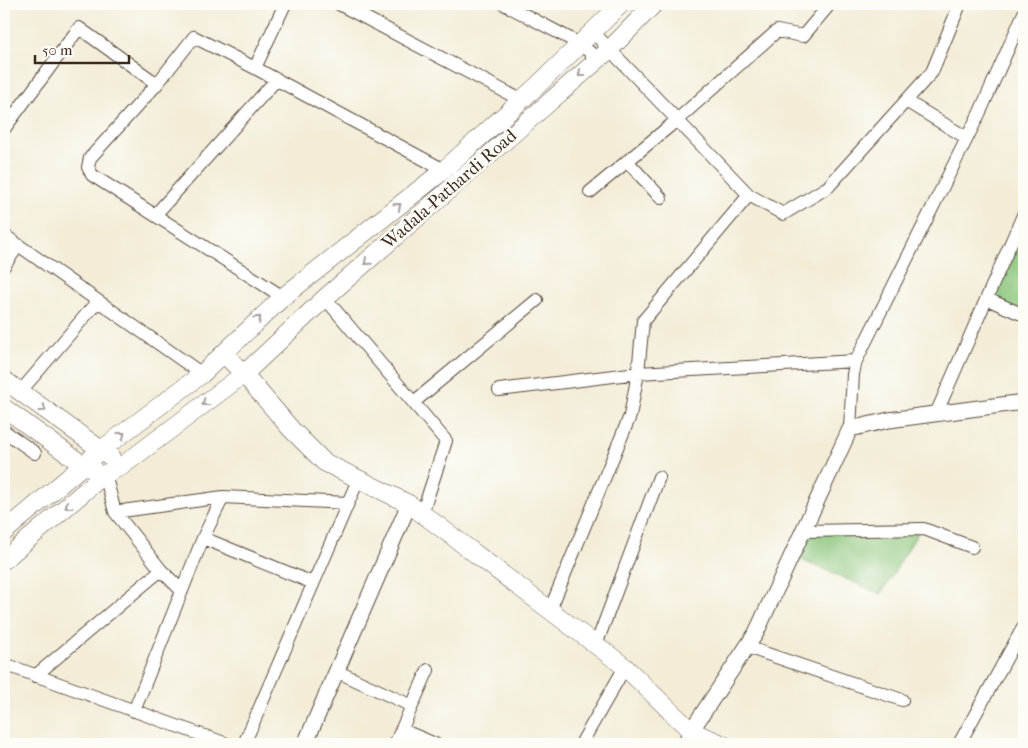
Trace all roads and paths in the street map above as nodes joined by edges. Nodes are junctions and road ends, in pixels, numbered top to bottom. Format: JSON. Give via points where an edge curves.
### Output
{"nodes":[{"id":1,"x":285,"y":4,"type":"edge"},
{"id":2,"x":339,"y":4,"type":"edge"},
{"id":3,"x":504,"y":4,"type":"edge"},
{"id":4,"x":621,"y":4,"type":"edge"},
{"id":5,"x":654,"y":4,"type":"edge"},
{"id":6,"x":830,"y":4,"type":"edge"},
{"id":7,"x":960,"y":4,"type":"edge"},
{"id":8,"x":1024,"y":13,"type":"edge"},
{"id":9,"x":586,"y":38,"type":"junction"},
{"id":10,"x":604,"y":55,"type":"junction"},
{"id":11,"x":255,"y":68,"type":"junction"},
{"id":12,"x":277,"y":79,"type":"junction"},
{"id":13,"x":157,"y":84,"type":"junction"},
{"id":14,"x":521,"y":100,"type":"junction"},
{"id":15,"x":906,"y":102,"type":"junction"},
{"id":16,"x":677,"y":120,"type":"junction"},
{"id":17,"x":4,"y":129,"type":"edge"},
{"id":18,"x":967,"y":138,"type":"junction"},
{"id":19,"x":627,"y":161,"type":"junction"},
{"id":20,"x":444,"y":170,"type":"junction"},
{"id":21,"x":590,"y":192,"type":"dead end"},
{"id":22,"x":749,"y":196,"type":"junction"},
{"id":23,"x":661,"y":198,"type":"dead end"},
{"id":24,"x":1024,"y":213,"type":"edge"},
{"id":25,"x":156,"y":214,"type":"junction"},
{"id":26,"x":4,"y":235,"type":"edge"},
{"id":27,"x":18,"y":246,"type":"junction"},
{"id":28,"x":4,"y":266,"type":"edge"},
{"id":29,"x":283,"y":297,"type":"junction"},
{"id":30,"x":324,"y":298,"type":"junction"},
{"id":31,"x":986,"y":299,"type":"junction"},
{"id":32,"x":537,"y":300,"type":"dead end"},
{"id":33,"x":98,"y":302,"type":"junction"},
{"id":34,"x":1024,"y":310,"type":"edge"},
{"id":35,"x":224,"y":354,"type":"junction"},
{"id":36,"x":856,"y":361,"type":"junction"},
{"id":37,"x":638,"y":373,"type":"junction"},
{"id":38,"x":202,"y":374,"type":"junction"},
{"id":39,"x":244,"y":374,"type":"junction"},
{"id":40,"x":4,"y":380,"type":"edge"},
{"id":41,"x":499,"y":390,"type":"dead end"},
{"id":42,"x":20,"y":392,"type":"junction"},
{"id":43,"x":414,"y":402,"type":"junction"},
{"id":44,"x":1024,"y":402,"type":"edge"},
{"id":45,"x":4,"y":408,"type":"edge"},
{"id":46,"x":936,"y":414,"type":"junction"},
{"id":47,"x":850,"y":429,"type":"junction"},
{"id":48,"x":4,"y":431,"type":"edge"},
{"id":49,"x":101,"y":450,"type":"junction"},
{"id":50,"x":35,"y":453,"type":"dead end"},
{"id":51,"x":83,"y":465,"type":"junction"},
{"id":52,"x":122,"y":466,"type":"junction"},
{"id":53,"x":105,"y":474,"type":"junction"},
{"id":54,"x":658,"y":477,"type":"dead end"},
{"id":55,"x":358,"y":480,"type":"junction"},
{"id":56,"x":223,"y":497,"type":"junction"},
{"id":57,"x":348,"y":503,"type":"junction"},
{"id":58,"x":415,"y":509,"type":"junction"},
{"id":59,"x":115,"y":512,"type":"junction"},
{"id":60,"x":803,"y":531,"type":"junction"},
{"id":61,"x":4,"y":532,"type":"edge"},
{"id":62,"x":203,"y":538,"type":"junction"},
{"id":63,"x":972,"y":547,"type":"dead end"},
{"id":64,"x":4,"y":560,"type":"edge"},
{"id":65,"x":161,"y":570,"type":"junction"},
{"id":66,"x":313,"y":583,"type":"junction"},
{"id":67,"x":182,"y":591,"type":"junction"},
{"id":68,"x":550,"y":610,"type":"junction"},
{"id":69,"x":1024,"y":626,"type":"edge"},
{"id":70,"x":596,"y":645,"type":"junction"},
{"id":71,"x":747,"y":647,"type":"junction"},
{"id":72,"x":4,"y":664,"type":"edge"},
{"id":73,"x":625,"y":667,"type":"junction"},
{"id":74,"x":428,"y":670,"type":"dead end"},
{"id":75,"x":336,"y":671,"type":"junction"},
{"id":76,"x":35,"y":676,"type":"junction"},
{"id":77,"x":902,"y":700,"type":"dead end"},
{"id":78,"x":412,"y":706,"type":"junction"},
{"id":79,"x":134,"y":711,"type":"junction"},
{"id":80,"x":402,"y":730,"type":"junction"},
{"id":81,"x":691,"y":740,"type":"edge"},
{"id":82,"x":227,"y":744,"type":"edge"},
{"id":83,"x":244,"y":744,"type":"edge"},
{"id":84,"x":305,"y":744,"type":"edge"},
{"id":85,"x":396,"y":744,"type":"edge"},
{"id":86,"x":435,"y":744,"type":"edge"},
{"id":87,"x":581,"y":744,"type":"edge"},
{"id":88,"x":722,"y":744,"type":"edge"},
{"id":89,"x":959,"y":744,"type":"edge"}],
"edges":[{"from":1,"to":11,"type":"street"},
{"from":2,"to":14,"type":"street"},
{"from":3,"to":9,"type":"street"},
{"from":4,"to":9,"type":"main road","name":"Wadala-Pathardi Road"},
{"from":5,"to":10,"type":"main road","name":"Wadala-Pathardi Road"},
{"from":6,"to":16,"type":"street","via":[[803,36],[777,31]]},
{"from":7,"to":15,"type":"street","via":[[932,72]]},
{"from":8,"to":18,"type":"street"},
{"from":9,"to":10,"type":"street"},
{"from":9,"to":10,"type":"street"},
{"from":9,"to":14,"type":"main road","name":"Wadala-Pathardi Road"},
{"from":10,"to":16,"type":"street"},
{"from":10,"to":30,"type":"main road","name":"Wadala-Pathardi Road","one_way":true},
{"from":11,"to":12,"type":"street"},
{"from":11,"to":13,"type":"street","via":[[194,37]]},
{"from":12,"to":20,"type":"street"},
{"from":12,"to":25,"type":"street"},
{"from":13,"to":17,"type":"street","via":[[79,28]]},
{"from":13,"to":25,"type":"street","via":[[90,158],[88,167],[92,175]]},
{"from":14,"to":20,"type":"main road","name":"Wadala-Pathardi Road"},
{"from":15,"to":18,"type":"street"},
{"from":15,"to":22,"type":"street","via":[[828,187],[783,214]]},
{"from":16,"to":19,"type":"street"},
{"from":16,"to":22,"type":"street"},
{"from":18,"to":36,"type":"street"},
{"from":19,"to":21,"type":"street"},
{"from":19,"to":23,"type":"street"},
{"from":29,"to":20,"type":"main road","name":"Wadala-Pathardi Road","one_way":true},
{"from":22,"to":37,"type":"street","via":[[643,321]]},
{"from":24,"to":31,"type":"street"},
{"from":25,"to":29,"type":"street"},
{"from":26,"to":27,"type":"street"},
{"from":27,"to":28,"type":"street"},
{"from":27,"to":33,"type":"street"},
{"from":35,"to":29,"type":"main road","name":"Wadala-Pathardi Road","one_way":true},
{"from":30,"to":39,"type":"main road","name":"Wadala-Pathardi Road"},
{"from":30,"to":43,"type":"street"},
{"from":31,"to":34,"type":"street","via":[[1019,313]]},
{"from":31,"to":46,"type":"street"},
{"from":32,"to":43,"type":"street"},
{"from":33,"to":38,"type":"street"},
{"from":33,"to":42,"type":"street"},
{"from":35,"to":38,"type":"main road","name":"Wadala-Pathardi Road"},
{"from":35,"to":39,"type":"main road"},
{"from":36,"to":37,"type":"street"},
{"from":36,"to":47,"type":"street"},
{"from":37,"to":41,"type":"street"},
{"from":37,"to":68,"type":"street","via":[[630,416]]},
{"from":49,"to":38,"type":"main road","name":"Wadala-Pathardi Road","one_way":true},
{"from":39,"to":52,"type":"main road","name":"Wadala-Pathardi Road","one_way":true},
{"from":39,"to":55,"type":"main road","via":[[324,462]]},
{"from":40,"to":42,"type":"main road"},
{"from":42,"to":49,"type":"main road","one_way":true},
{"from":43,"to":58,"type":"street","via":[[446,441]]},
{"from":44,"to":46,"type":"street"},
{"from":45,"to":51,"type":"main road"},
{"from":46,"to":47,"type":"street"},
{"from":47,"to":60,"type":"street"},
{"from":48,"to":50,"type":"street"},
{"from":49,"to":51,"type":"main road","name":"Wadala-Pathardi Road"},
{"from":49,"to":52,"type":"main road"},
{"from":51,"to":53,"type":"main road"},
{"from":51,"to":61,"type":"main road","name":"Wadala-Pathardi Road"},
{"from":52,"to":53,"type":"main road","name":"Wadala-Pathardi Road"},
{"from":53,"to":59,"type":"street"},
{"from":53,"to":64,"type":"main road","name":"Wadala-Pathardi Road","one_way":true},
{"from":54,"to":70,"type":"street"},
{"from":55,"to":57,"type":"street"},
{"from":55,"to":58,"type":"main road"},
{"from":56,"to":57,"type":"street"},
{"from":56,"to":59,"type":"street"},
{"from":56,"to":62,"type":"street"},
{"from":57,"to":66,"type":"street"},
{"from":58,"to":68,"type":"main road"},
{"from":58,"to":75,"type":"street"},
{"from":59,"to":65,"type":"street"},
{"from":60,"to":63,"type":"street","via":[[924,529]]},
{"from":60,"to":71,"type":"street"},
{"from":62,"to":66,"type":"street"},
{"from":62,"to":67,"type":"street"},
{"from":65,"to":67,"type":"street"},
{"from":65,"to":76,"type":"street"},
{"from":66,"to":83,"type":"street"},
{"from":67,"to":79,"type":"street"},
{"from":68,"to":70,"type":"main road"},
{"from":69,"to":89,"type":"street"},
{"from":70,"to":73,"type":"main road"},
{"from":71,"to":77,"type":"street"},
{"from":71,"to":81,"type":"street"},
{"from":72,"to":76,"type":"street"},
{"from":73,"to":81,"type":"main road"},
{"from":73,"to":87,"type":"street"},
{"from":74,"to":78,"type":"street"},
{"from":75,"to":78,"type":"street"},
{"from":75,"to":84,"type":"street"},
{"from":76,"to":79,"type":"street"},
{"from":78,"to":80,"type":"street"},
{"from":79,"to":82,"type":"street"},
{"from":80,"to":85,"type":"street"},
{"from":80,"to":86,"type":"street"},
{"from":81,"to":88,"type":"main road"}]}
